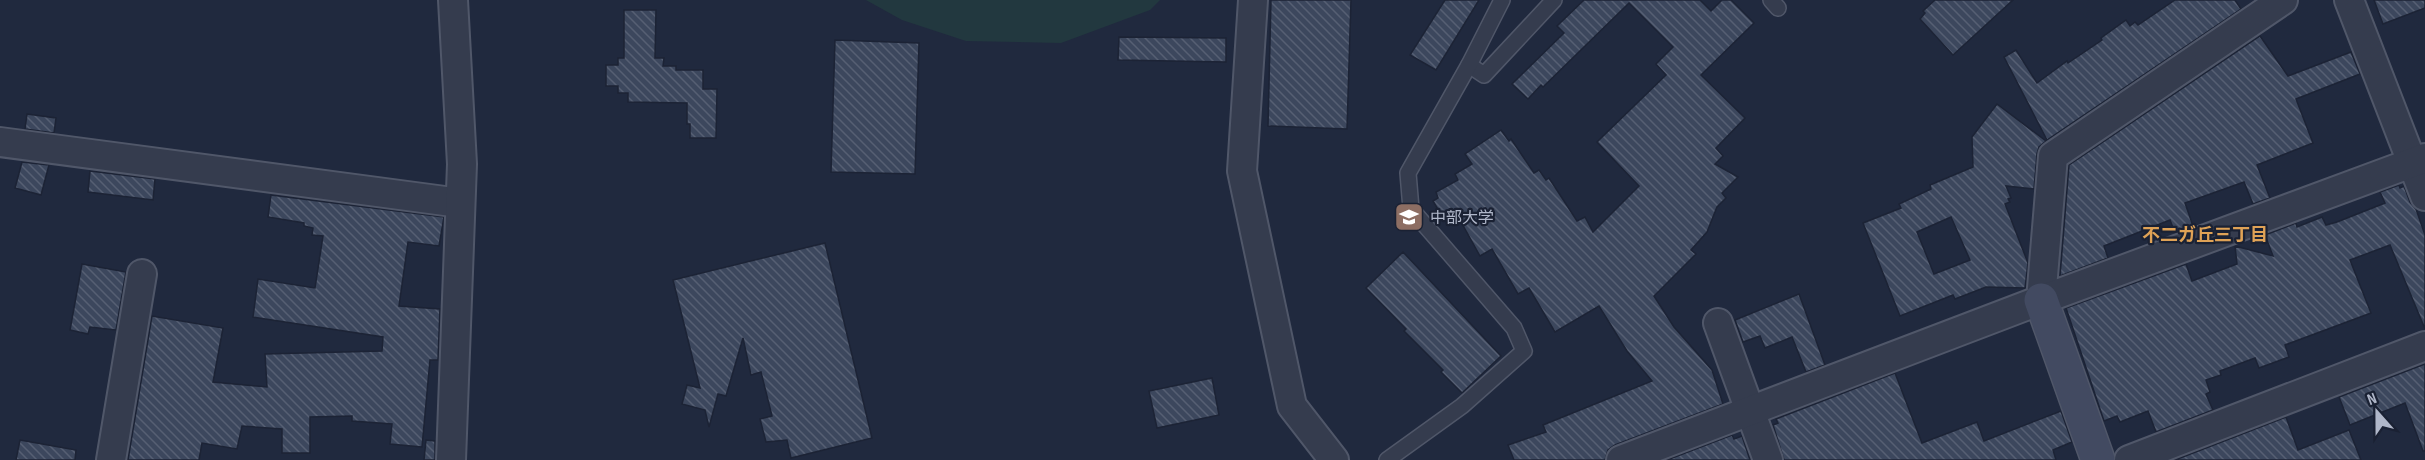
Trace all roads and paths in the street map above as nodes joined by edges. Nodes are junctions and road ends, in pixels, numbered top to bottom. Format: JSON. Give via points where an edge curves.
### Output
{"nodes":[{"id":1,"x":453,"y":0,"type":"edge"},
{"id":2,"x":1253,"y":0,"type":"edge"},
{"id":3,"x":1502,"y":0,"type":"edge"},
{"id":4,"x":1554,"y":0,"type":"edge"},
{"id":5,"x":2283,"y":0,"type":"edge"},
{"id":6,"x":2349,"y":0,"type":"edge"},
{"id":7,"x":1469,"y":65,"type":"junction"},
{"id":8,"x":0,"y":142,"type":"edge"},
{"id":9,"x":2419,"y":160,"type":"edge"},
{"id":10,"x":2425,"y":196,"type":"edge"},
{"id":11,"x":460,"y":203,"type":"junction"},
{"id":12,"x":142,"y":274,"type":"dead end"},
{"id":13,"x":2041,"y":300,"type":"junction"},
{"id":14,"x":1718,"y":323,"type":"dead end"},
{"id":15,"x":2425,"y":346,"type":"edge"},
{"id":16,"x":1750,"y":411,"type":"junction"},
{"id":17,"x":111,"y":460,"type":"edge"},
{"id":18,"x":451,"y":460,"type":"edge"},
{"id":19,"x":1334,"y":460,"type":"edge"},
{"id":20,"x":1387,"y":460,"type":"edge"},
{"id":21,"x":1621,"y":460,"type":"edge"},
{"id":22,"x":1768,"y":460,"type":"edge"},
{"id":23,"x":2098,"y":460,"type":"edge"},
{"id":24,"x":2129,"y":460,"type":"edge"}],
"edges":[{"from":1,"to":11,"type":"street","via":[[462,164]]},
{"from":2,"to":19,"type":"street","via":[[1242,171],[1292,406]]},
{"from":3,"to":7,"type":"lane"},
{"from":4,"to":7,"type":"lane","via":[[1484,75]]},
{"from":5,"to":13,"type":"street","via":[[2053,156]]},
{"from":6,"to":9,"type":"street"},
{"from":7,"to":20,"type":"lane","via":[[1408,173],[1411,209],[1514,328],[1524,351],[1462,406]]},
{"from":8,"to":11,"type":"street"},
{"from":9,"to":10,"type":"street"},
{"from":9,"to":13,"type":"street"},
{"from":11,"to":18,"type":"street"},
{"from":12,"to":17,"type":"street"},
{"from":13,"to":16,"type":"street"},
{"from":13,"to":23,"type":"street"},
{"from":14,"to":16,"type":"street"},
{"from":15,"to":24,"type":"street"},
{"from":16,"to":21,"type":"street"},
{"from":16,"to":22,"type":"street"}]}
